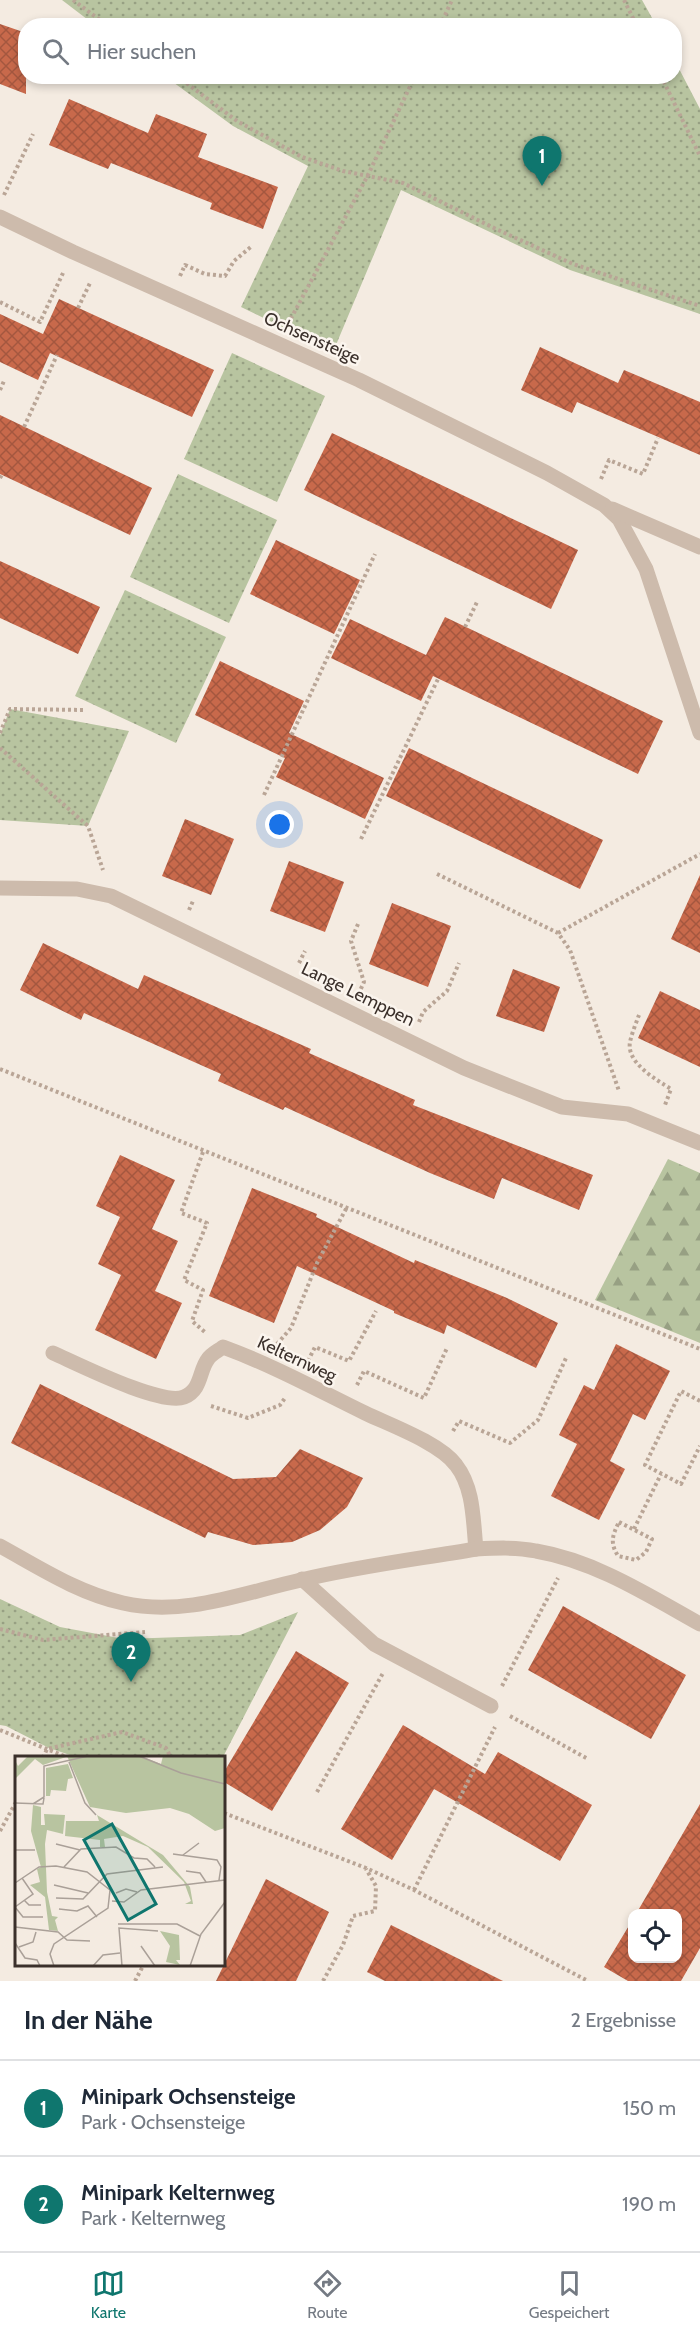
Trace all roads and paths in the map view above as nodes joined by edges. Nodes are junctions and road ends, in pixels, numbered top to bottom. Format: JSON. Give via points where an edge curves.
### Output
{"nodes":[{"id":1,"x":73,"y":0,"type":"edge"},
{"id":2,"x":452,"y":0,"type":"edge"},
{"id":3,"x":624,"y":0,"type":"edge"},
{"id":4,"x":97,"y":18,"type":"edge"},
{"id":5,"x":444,"y":18,"type":"edge"},
{"id":6,"x":632,"y":18,"type":"edge"},
{"id":7,"x":188,"y":84,"type":"edge"},
{"id":8,"x":411,"y":84,"type":"edge"},
{"id":9,"x":665,"y":84,"type":"edge"},
{"id":10,"x":33,"y":134,"type":"dead end"},
{"id":11,"x":700,"y":156,"type":"edge"},
{"id":12,"x":368,"y":175,"type":"junction"},
{"id":13,"x":7,"y":186,"type":"dead end"},
{"id":14,"x":0,"y":217,"type":"edge"},
{"id":15,"x":252,"y":246,"type":"dead end"},
{"id":16,"x":74,"y":252,"type":"junction"},
{"id":17,"x":185,"y":265,"type":"dead end"},
{"id":18,"x":0,"y":302,"type":"edge"},
{"id":19,"x":700,"y":306,"type":"edge"},
{"id":20,"x":277,"y":343,"type":"junction"},
{"id":21,"x":57,"y":355,"type":"dead end"},
{"id":22,"x":4,"y":381,"type":"dead end"},
{"id":23,"x":0,"y":390,"type":"edge"},
{"id":24,"x":24,"y":427,"type":"dead end"},
{"id":25,"x":658,"y":438,"type":"dead end"},
{"id":26,"x":598,"y":502,"type":"junction"},
{"id":27,"x":700,"y":547,"type":"edge"},
{"id":28,"x":375,"y":554,"type":"dead end"},
{"id":29,"x":477,"y":602,"type":"dead end"},
{"id":30,"x":465,"y":627,"type":"dead end"},
{"id":31,"x":438,"y":679,"type":"dead end"},
{"id":32,"x":84,"y":710,"type":"dead end"},
{"id":33,"x":0,"y":733,"type":"edge"},
{"id":34,"x":700,"y":733,"type":"edge"},
{"id":35,"x":0,"y":748,"type":"edge"},
{"id":36,"x":264,"y":795,"type":"dead end"},
{"id":37,"x":361,"y":839,"type":"dead end"},
{"id":38,"x":700,"y":854,"type":"edge"},
{"id":39,"x":437,"y":874,"type":"dead end"},
{"id":40,"x":0,"y":888,"type":"edge"},
{"id":41,"x":111,"y":896,"type":"junction"},
{"id":42,"x":358,"y":924,"type":"dead end"},
{"id":43,"x":558,"y":933,"type":"junction"},
{"id":44,"x":459,"y":963,"type":"dead end"},
{"id":45,"x":364,"y":982,"type":"dead end"},
{"id":46,"x":423,"y":1012,"type":"dead end"},
{"id":47,"x":639,"y":1015,"type":"dead end"},
{"id":48,"x":0,"y":1069,"type":"edge"},
{"id":49,"x":672,"y":1089,"type":"dead end"},
{"id":50,"x":623,"y":1101,"type":"dead end"},
{"id":51,"x":700,"y":1143,"type":"edge"},
{"id":52,"x":203,"y":1152,"type":"junction"},
{"id":53,"x":347,"y":1207,"type":"junction"},
{"id":54,"x":376,"y":1311,"type":"dead end"},
{"id":55,"x":192,"y":1321,"type":"dead end"},
{"id":56,"x":447,"y":1347,"type":"dead end"},
{"id":57,"x":700,"y":1349,"type":"edge"},
{"id":58,"x":53,"y":1353,"type":"dead end"},
{"id":59,"x":566,"y":1358,"type":"dead end"},
{"id":60,"x":260,"y":1363,"type":"junction"},
{"id":61,"x":297,"y":1380,"type":"junction"},
{"id":62,"x":700,"y":1395,"type":"edge"},
{"id":63,"x":184,"y":1397,"type":"junction"},
{"id":64,"x":699,"y":1401,"type":"edge"},
{"id":65,"x":347,"y":1404,"type":"junction"},
{"id":66,"x":700,"y":1446,"type":"edge"},
{"id":67,"x":440,"y":1452,"type":"junction"},
{"id":68,"x":661,"y":1474,"type":"junction"},
{"id":69,"x":634,"y":1529,"type":"junction"},
{"id":70,"x":0,"y":1546,"type":"edge"},
{"id":71,"x":476,"y":1549,"type":"junction"},
{"id":72,"x":568,"y":1559,"type":"junction"},
{"id":73,"x":302,"y":1580,"type":"junction"},
{"id":74,"x":700,"y":1623,"type":"edge"},
{"id":75,"x":0,"y":1629,"type":"edge"},
{"id":76,"x":147,"y":1632,"type":"dead end"},
{"id":77,"x":393,"y":1654,"type":"junction"},
{"id":78,"x":497,"y":1709,"type":"junction"},
{"id":79,"x":0,"y":1730,"type":"edge"},
{"id":80,"x":47,"y":1749,"type":"junction"},
{"id":81,"x":43,"y":1756,"type":"edge"},
{"id":82,"x":64,"y":1756,"type":"edge"},
{"id":83,"x":170,"y":1756,"type":"edge"},
{"id":84,"x":588,"y":1759,"type":"dead end"},
{"id":85,"x":318,"y":1792,"type":"dead end"},
{"id":86,"x":15,"y":1804,"type":"edge"},
{"id":87,"x":225,"y":1814,"type":"edge"},
{"id":88,"x":0,"y":1831,"type":"edge"},
{"id":89,"x":366,"y":1868,"type":"junction"},
{"id":90,"x":414,"y":1890,"type":"junction"},
{"id":91,"x":143,"y":1966,"type":"edge"},
{"id":92,"x":135,"y":1981,"type":"edge"},
{"id":93,"x":323,"y":1981,"type":"edge"},
{"id":94,"x":588,"y":1981,"type":"edge"}],
"edges":[{"from":1,"to":4,"type":"path"},
{"from":2,"to":5,"type":"path"},
{"from":3,"to":6,"type":"path"},
{"from":7,"to":12,"type":"path","via":[[237,121],[302,157]]},
{"from":8,"to":12,"type":"path"},
{"from":9,"to":11,"type":"path"},
{"from":10,"to":13,"type":"path"},
{"from":12,"to":19,"type":"path","via":[[403,183],[573,264]]},
{"from":12,"to":20,"type":"path"},
{"from":14,"to":16,"type":"street","name":"Ochsensteige"},
{"from":15,"to":17,"type":"path","via":[[234,261],[225,276],[205,274]]},
{"from":16,"to":18,"type":"path","via":[[40,322]]},
{"from":16,"to":20,"type":"street","name":"Ochsensteige"},
{"from":20,"to":26,"type":"street","name":"Ochsensteige","via":[[547,473]]},
{"from":21,"to":24,"type":"path"},
{"from":22,"to":23,"type":"path"},
{"from":25,"to":26,"type":"path","via":[[643,474],[609,460]]},
{"from":26,"to":27,"type":"street","name":"Ochsensteige"},
{"from":26,"to":34,"type":"street","name":"Ochsensteige","via":[[619,519],[646,569]]},
{"from":28,"to":36,"type":"path"},
{"from":29,"to":30,"type":"path"},
{"from":31,"to":37,"type":"path"},
{"from":32,"to":33,"type":"path","via":[[10,709]]},
{"from":35,"to":41,"type":"path","via":[[88,826]]},
{"from":38,"to":43,"type":"path"},
{"from":39,"to":43,"type":"path"},
{"from":40,"to":41,"type":"street","name":"Lange Lemppen","via":[[77,890]]},
{"from":41,"to":51,"type":"street","name":"Lange Lemppen","via":[[464,1068],[562,1107],[628,1114]]},
{"from":42,"to":45,"type":"path","via":[[351,941]]},
{"from":43,"to":50,"type":"path","via":[[570,950]]},
{"from":44,"to":46,"type":"path","via":[[447,991]]},
{"from":47,"to":49,"type":"path","via":[[629,1044],[632,1055],[646,1073]]},
{"from":48,"to":52,"type":"path"},
{"from":52,"to":53,"type":"path"},
{"from":52,"to":55,"type":"path","via":[[181,1213],[207,1223],[184,1281],[203,1290]]},
{"from":53,"to":57,"type":"path"},
{"from":53,"to":60,"type":"path","via":[[316,1263],[291,1328]]},
{"from":54,"to":61,"type":"path","via":[[349,1361],[315,1347]]},
{"from":56,"to":65,"type":"path","via":[[424,1398],[364,1371]]},
{"from":58,"to":63,"type":"street","via":[[152,1395]]},
{"from":59,"to":67,"type":"path","via":[[538,1420],[510,1443],[459,1421]]},
{"from":60,"to":61,"type":"street","name":"Kelternweg"},
{"from":60,"to":63,"type":"street","name":"Kelternweg","via":[[223,1347],[207,1359],[196,1387]]},
{"from":61,"to":63,"type":"path","via":[[280,1405],[248,1418]]},
{"from":61,"to":65,"type":"street","name":"Kelternweg"},
{"from":62,"to":64,"type":"path"},
{"from":64,"to":68,"type":"path","via":[[681,1391],[645,1465]]},
{"from":65,"to":67,"type":"street","name":"Kelternweg"},
{"from":66,"to":68,"type":"path","via":[[681,1484]]},
{"from":67,"to":71,"type":"street","name":"Kelternweg","via":[[456,1464],[465,1481]]},
{"from":68,"to":69,"type":"path"},
{"from":69,"to":69,"type":"path","via":[[652,1539],[646,1552],[636,1560],[618,1556],[612,1536],[619,1522]]},
{"from":70,"to":73,"type":"street","via":[[73,1587],[124,1603],[207,1604]]},
{"from":71,"to":72,"type":"street","via":[[536,1551]]},
{"from":71,"to":73,"type":"street"},
{"from":72,"to":74,"type":"street","via":[[612,1576]]},
{"from":72,"to":78,"type":"path"},
{"from":73,"to":77,"type":"street","via":[[374,1644]]},
{"from":75,"to":76,"type":"path","via":[[43,1640]]},
{"from":77,"to":78,"type":"street"},
{"from":77,"to":85,"type":"path"},
{"from":78,"to":84,"type":"path"},
{"from":78,"to":90,"type":"path"},
{"from":79,"to":80,"type":"path"},
{"from":80,"to":81,"type":"path"},
{"from":80,"to":82,"type":"path"},
{"from":80,"to":83,"type":"path","via":[[122,1732],[165,1748]]},
{"from":86,"to":88,"type":"path"},
{"from":87,"to":89,"type":"path"},
{"from":89,"to":90,"type":"path"},
{"from":89,"to":93,"type":"path","via":[[376,1886],[375,1911],[353,1916],[343,1945]]},
{"from":90,"to":94,"type":"path"},
{"from":91,"to":92,"type":"path"}]}
